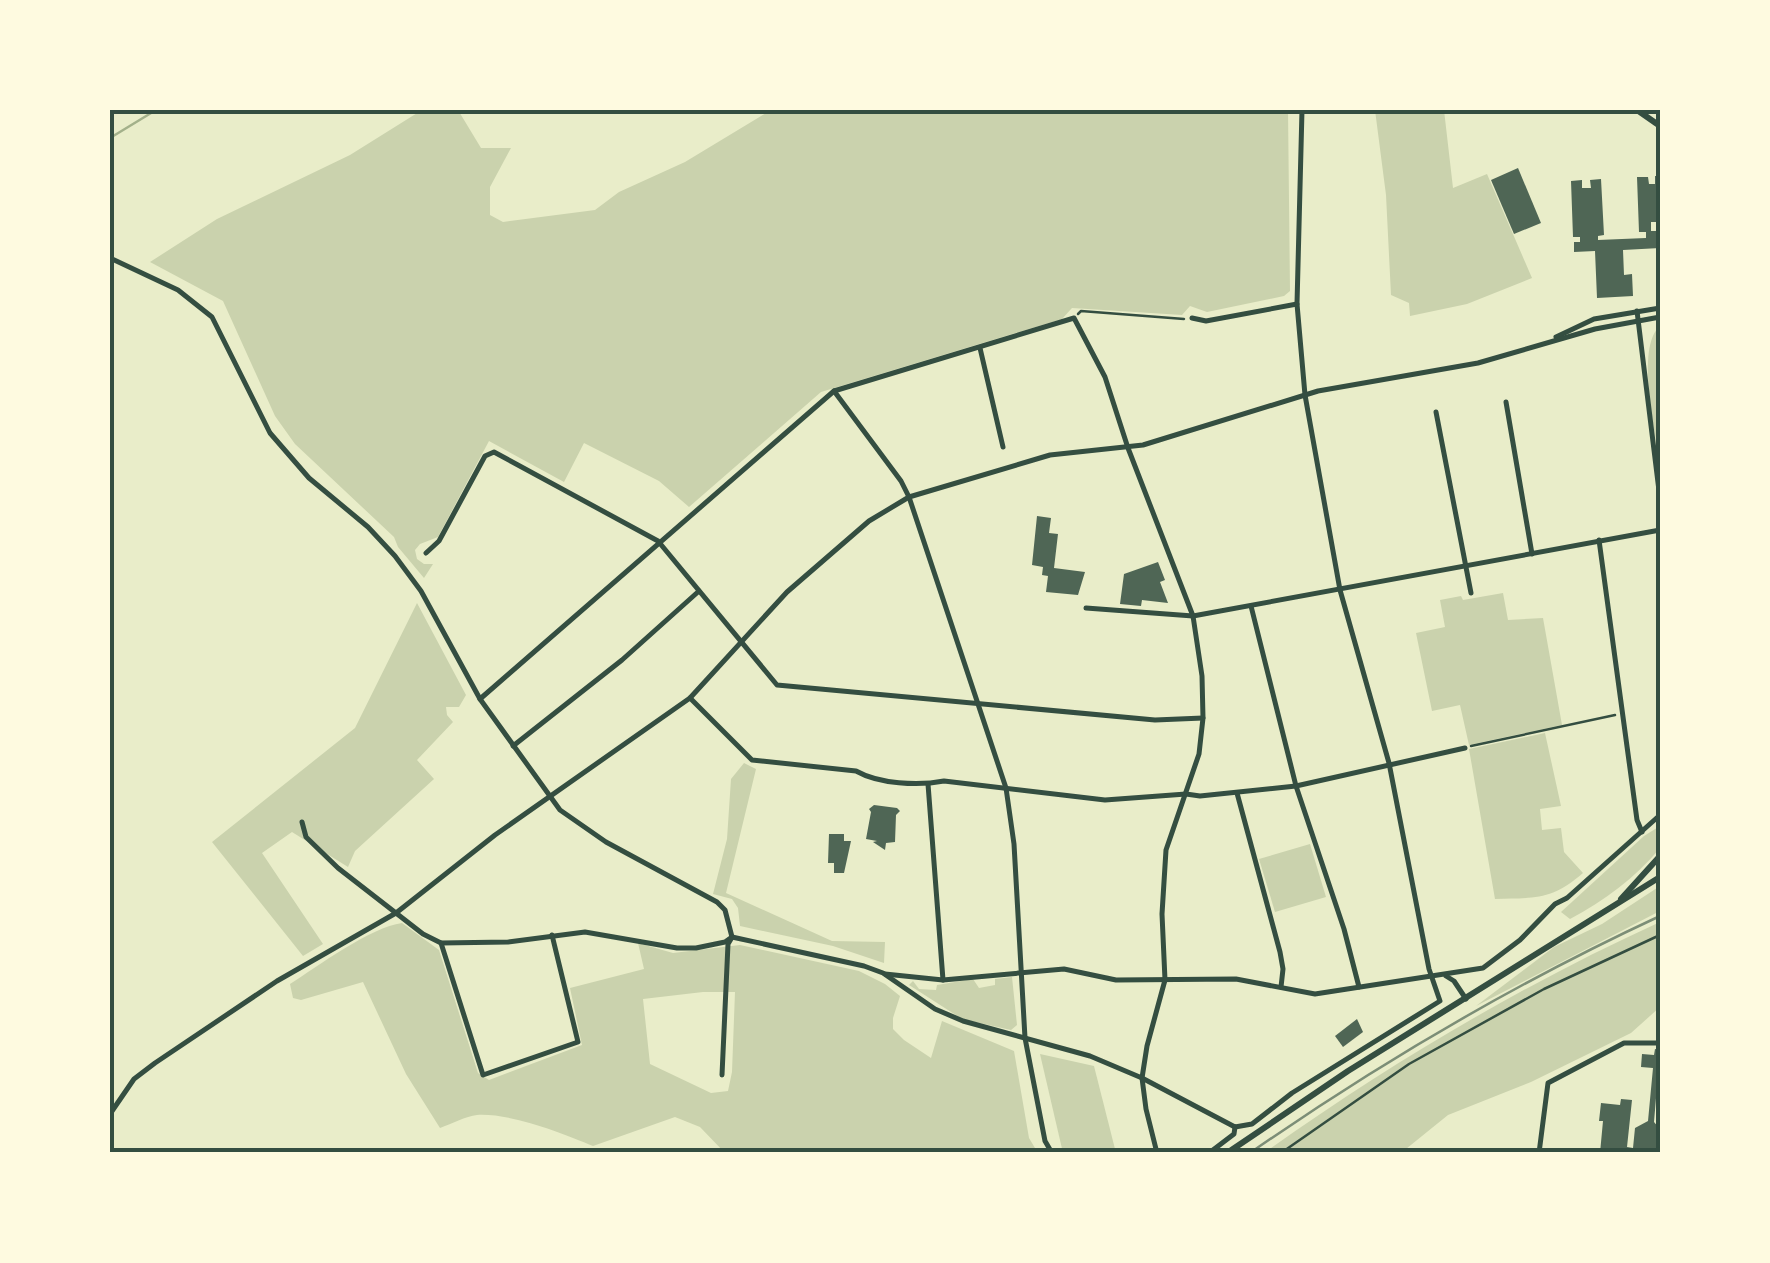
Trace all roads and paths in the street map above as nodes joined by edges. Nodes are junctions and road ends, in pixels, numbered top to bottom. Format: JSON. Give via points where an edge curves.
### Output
{"nodes":[{"id":1,"x":1302,"y":110,"type":"edge"},
{"id":2,"x":1636,"y":110,"type":"edge"},
{"id":3,"x":1660,"y":126,"type":"edge"},
{"id":4,"x":110,"y":258,"type":"edge"},
{"id":5,"x":1297,"y":304,"type":"junction"},
{"id":6,"x":1660,"y":308,"type":"edge"},
{"id":7,"x":1637,"y":311,"type":"junction"},
{"id":8,"x":1660,"y":317,"type":"edge"},
{"id":9,"x":1074,"y":318,"type":"junction"},
{"id":10,"x":1192,"y":318,"type":"joint"},
{"id":11,"x":1638,"y":320,"type":"junction"},
{"id":12,"x":1549,"y":341,"type":"junction"},
{"id":13,"x":980,"y":348,"type":"junction"},
{"id":14,"x":834,"y":391,"type":"junction"},
{"id":15,"x":1305,"y":395,"type":"junction"},
{"id":16,"x":1506,"y":402,"type":"dead end"},
{"id":17,"x":1436,"y":412,"type":"dead end"},
{"id":18,"x":1003,"y":447,"type":"dead end"},
{"id":19,"x":1128,"y":448,"type":"junction"},
{"id":20,"x":909,"y":497,"type":"junction"},
{"id":21,"x":1660,"y":499,"type":"edge"},
{"id":22,"x":1660,"y":530,"type":"edge"},
{"id":23,"x":1600,"y":540,"type":"junction"},
{"id":24,"x":658,"y":541,"type":"junction"},
{"id":25,"x":426,"y":554,"type":"dead end"},
{"id":26,"x":1532,"y":554,"type":"junction"},
{"id":27,"x":1466,"y":566,"type":"junction"},
{"id":28,"x":1340,"y":590,"type":"junction"},
{"id":29,"x":699,"y":592,"type":"junction"},
{"id":30,"x":1471,"y":593,"type":"dead end"},
{"id":31,"x":1251,"y":606,"type":"junction"},
{"id":32,"x":1086,"y":608,"type":"dead end"},
{"id":33,"x":1193,"y":616,"type":"junction"},
{"id":34,"x":739,"y":643,"type":"junction"},
{"id":35,"x":690,"y":698,"type":"junction"},
{"id":36,"x":480,"y":699,"type":"junction"},
{"id":37,"x":978,"y":704,"type":"junction"},
{"id":38,"x":1622,"y":714,"type":"junction"},
{"id":39,"x":1203,"y":718,"type":"junction"},
{"id":40,"x":514,"y":746,"type":"junction"},
{"id":41,"x":1465,"y":748,"type":"joint"},
{"id":42,"x":1389,"y":763,"type":"junction"},
{"id":43,"x":928,"y":784,"type":"junction"},
{"id":44,"x":1296,"y":786,"type":"junction"},
{"id":45,"x":1006,"y":788,"type":"junction"},
{"id":46,"x":1236,"y":793,"type":"junction"},
{"id":47,"x":1186,"y":794,"type":"junction"},
{"id":48,"x":550,"y":797,"type":"junction"},
{"id":49,"x":1660,"y":815,"type":"edge"},
{"id":50,"x":302,"y":822,"type":"dead end"},
{"id":51,"x":1642,"y":832,"type":"junction"},
{"id":52,"x":1660,"y":856,"type":"edge"},
{"id":53,"x":1660,"y":877,"type":"edge"},
{"id":54,"x":1617,"y":904,"type":"junction"},
{"id":55,"x":396,"y":912,"type":"junction"},
{"id":56,"x":552,"y":935,"type":"junction"},
{"id":57,"x":1660,"y":935,"type":"edge"},
{"id":58,"x":732,"y":936,"type":"junction"},
{"id":59,"x":441,"y":943,"type":"junction"},
{"id":60,"x":1022,"y":970,"type":"junction"},
{"id":61,"x":882,"y":973,"type":"junction"},
{"id":62,"x":1433,"y":976,"type":"junction"},
{"id":63,"x":1446,"y":976,"type":"junction"},
{"id":64,"x":943,"y":980,"type":"junction"},
{"id":65,"x":1165,"y":980,"type":"junction"},
{"id":66,"x":1281,"y":987,"type":"junction"},
{"id":67,"x":1359,"y":987,"type":"junction"},
{"id":68,"x":1466,"y":999,"type":"junction"},
{"id":69,"x":1025,"y":1038,"type":"junction"},
{"id":70,"x":1660,"y":1042,"type":"edge"},
{"id":71,"x":722,"y":1076,"type":"dead end"},
{"id":72,"x":1142,"y":1078,"type":"junction"},
{"id":73,"x":110,"y":1114,"type":"edge"},
{"id":74,"x":1235,"y":1126,"type":"junction"},
{"id":75,"x":1052,"y":1153,"type":"edge"},
{"id":76,"x":1158,"y":1153,"type":"edge"},
{"id":77,"x":1209,"y":1153,"type":"edge"},
{"id":78,"x":1227,"y":1153,"type":"edge"},
{"id":79,"x":1281,"y":1153,"type":"edge"},
{"id":80,"x":1539,"y":1153,"type":"edge"}],
"edges":[{"from":1,"to":5,"type":"street"},
{"from":2,"to":3,"type":"main road"},
{"from":4,"to":36,"type":"street","via":[[204,308],[270,433],[394,556],[421,591]]},
{"from":5,"to":10,"type":"street"},
{"from":5,"to":15,"type":"street"},
{"from":6,"to":7,"type":"street"},
{"from":7,"to":11,"type":"street"},
{"from":7,"to":12,"type":"street","via":[[1594,319]]},
{"from":8,"to":11,"type":"street"},
{"from":9,"to":10,"type":"path","via":[[1082,311]]},
{"from":9,"to":13,"type":"street"},
{"from":9,"to":19,"type":"street","via":[[1105,377]]},
{"from":11,"to":12,"type":"street"},
{"from":11,"to":21,"type":"street"},
{"from":12,"to":15,"type":"street","via":[[1490,360]]},
{"from":13,"to":14,"type":"street"},
{"from":13,"to":18,"type":"street"},
{"from":14,"to":20,"type":"street"},
{"from":14,"to":24,"type":"street"},
{"from":15,"to":19,"type":"street"},
{"from":15,"to":28,"type":"street"},
{"from":16,"to":26,"type":"street"},
{"from":17,"to":27,"type":"street"},
{"from":19,"to":20,"type":"street","via":[[1050,456]]},
{"from":19,"to":33,"type":"street"},
{"from":20,"to":34,"type":"street","via":[[853,534]]},
{"from":20,"to":37,"type":"street"},
{"from":22,"to":23,"type":"street"},
{"from":23,"to":26,"type":"street"},
{"from":23,"to":38,"type":"street"},
{"from":24,"to":25,"type":"street","via":[[490,453]]},
{"from":24,"to":29,"type":"street"},
{"from":24,"to":36,"type":"street"},
{"from":26,"to":27,"type":"street"},
{"from":27,"to":28,"type":"street"},
{"from":27,"to":30,"type":"street"},
{"from":28,"to":31,"type":"street"},
{"from":28,"to":42,"type":"street"},
{"from":29,"to":34,"type":"street"},
{"from":29,"to":40,"type":"street"},
{"from":31,"to":33,"type":"street"},
{"from":31,"to":44,"type":"street"},
{"from":32,"to":33,"type":"street"},
{"from":33,"to":39,"type":"street"},
{"from":34,"to":35,"type":"street"},
{"from":34,"to":37,"type":"street","via":[[777,685]]},
{"from":35,"to":43,"type":"street","via":[[752,760]]},
{"from":35,"to":48,"type":"street"},
{"from":36,"to":40,"type":"street"},
{"from":37,"to":39,"type":"street"},
{"from":37,"to":45,"type":"street"},
{"from":38,"to":41,"type":"path"},
{"from":38,"to":51,"type":"street"},
{"from":39,"to":47,"type":"street"},
{"from":40,"to":48,"type":"street"},
{"from":41,"to":42,"type":"street"},
{"from":42,"to":44,"type":"street"},
{"from":42,"to":62,"type":"street"},
{"from":43,"to":45,"type":"street"},
{"from":43,"to":64,"type":"street"},
{"from":44,"to":46,"type":"street"},
{"from":44,"to":67,"type":"street"},
{"from":45,"to":47,"type":"street","via":[[1106,800]]},
{"from":45,"to":60,"type":"street"},
{"from":46,"to":47,"type":"street"},
{"from":46,"to":66,"type":"street","via":[[1280,952]]},
{"from":47,"to":65,"type":"street","via":[[1166,850]]},
{"from":48,"to":55,"type":"street"},
{"from":48,"to":58,"type":"street","via":[[606,842],[717,902]]},
{"from":49,"to":51,"type":"street"},
{"from":50,"to":55,"type":"street","via":[[306,837],[338,868]]},
{"from":51,"to":63,"type":"street","via":[[1489,965]]},
{"from":52,"to":54,"type":"main road"},
{"from":53,"to":54,"type":"main road"},
{"from":54,"to":68,"type":"main road"},
{"from":55,"to":59,"type":"street"},
{"from":55,"to":73,"type":"street","via":[[155,1063],[134,1079]]},
{"from":56,"to":58,"type":"street","via":[[585,932],[677,948]]},
{"from":56,"to":59,"type":"street"},
{"from":56,"to":59,"type":"street","via":[[578,1042],[483,1075]]},
{"from":57,"to":79,"type":"path","via":[[1409,1064]]},
{"from":58,"to":61,"type":"street"},
{"from":58,"to":71,"type":"street"},
{"from":60,"to":64,"type":"street"},
{"from":60,"to":65,"type":"street"},
{"from":60,"to":69,"type":"street"},
{"from":61,"to":64,"type":"street"},
{"from":61,"to":69,"type":"street","via":[[935,1009]]},
{"from":62,"to":63,"type":"street"},
{"from":62,"to":67,"type":"street"},
{"from":62,"to":74,"type":"street","via":[[1440,1001],[1252,1124]]},
{"from":63,"to":68,"type":"street"},
{"from":65,"to":66,"type":"street","via":[[1236,979]]},
{"from":65,"to":72,"type":"street"},
{"from":66,"to":67,"type":"street","via":[[1315,994]]},
{"from":68,"to":78,"type":"main road"},
{"from":69,"to":72,"type":"street"},
{"from":69,"to":75,"type":"street","via":[[1044,1141]]},
{"from":70,"to":80,"type":"street","via":[[1624,1042],[1548,1084]]},
{"from":72,"to":74,"type":"street"},
{"from":72,"to":76,"type":"street"},
{"from":74,"to":77,"type":"street"}]}
